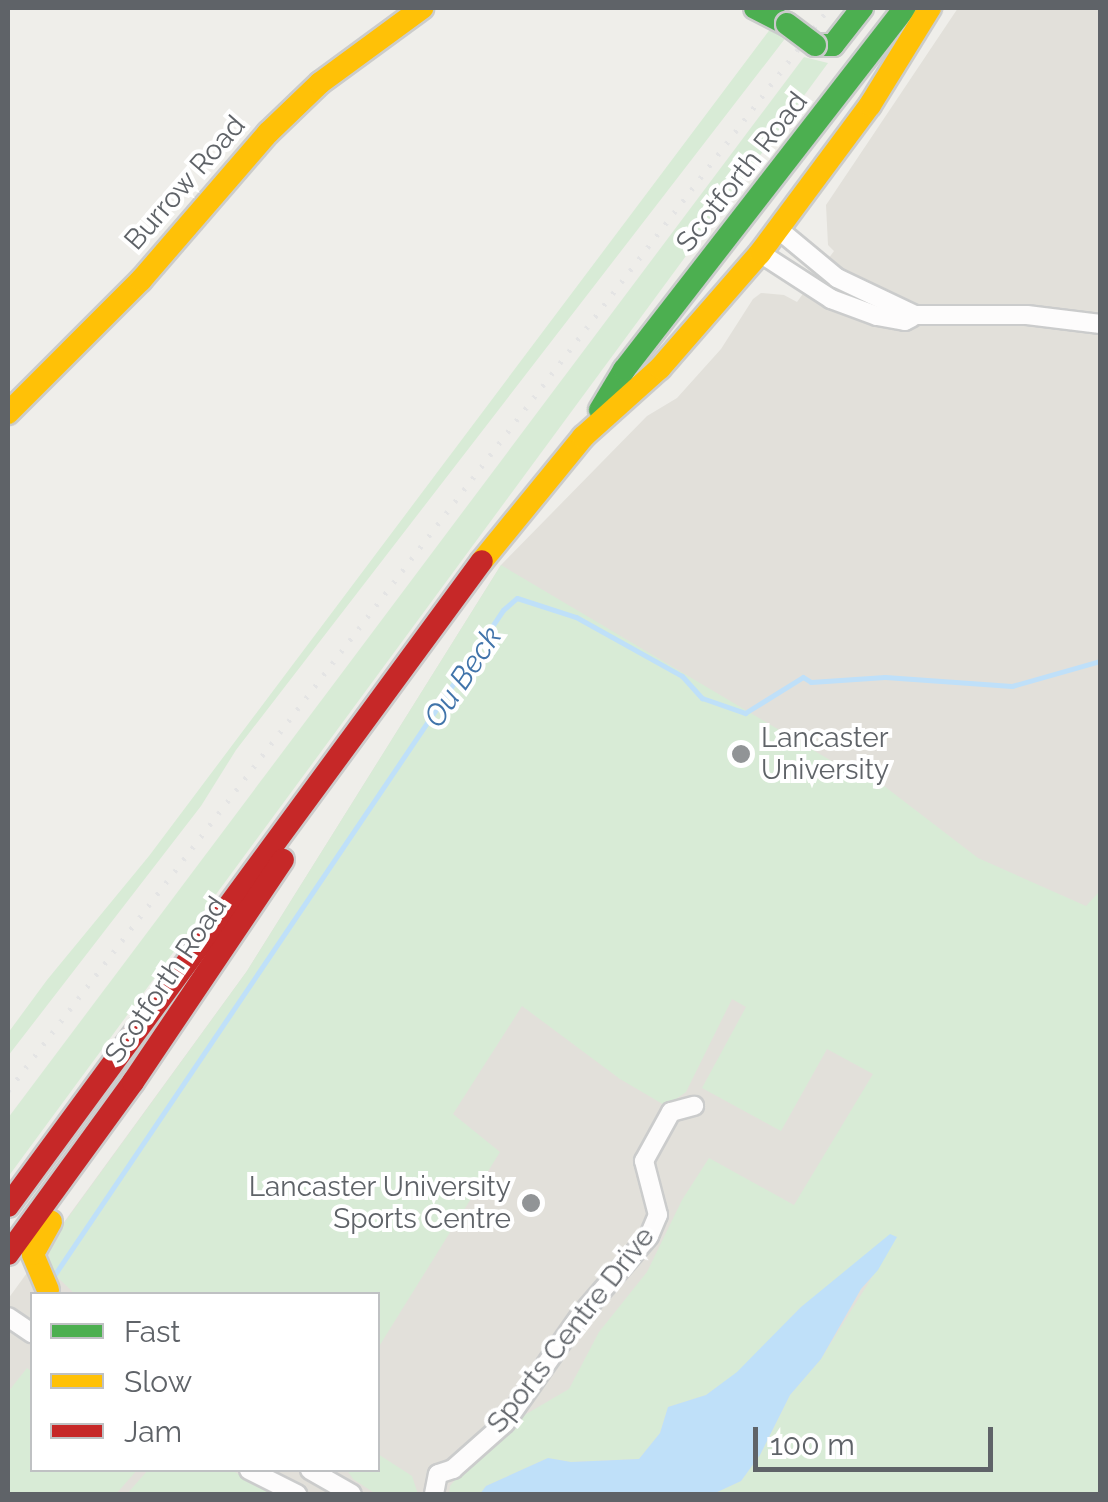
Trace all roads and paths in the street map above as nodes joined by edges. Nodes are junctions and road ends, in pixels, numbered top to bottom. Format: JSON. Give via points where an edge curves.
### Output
{"nodes":[{"id":1,"x":422,"y":8,"type":"edge"},
{"id":2,"x":755,"y":8,"type":"edge"},
{"id":3,"x":862,"y":8,"type":"edge"},
{"id":4,"x":905,"y":8,"type":"edge"},
{"id":5,"x":929,"y":8,"type":"edge"},
{"id":6,"x":778,"y":229,"type":"junction"},
{"id":7,"x":751,"y":237,"type":"junction"},
{"id":8,"x":915,"y":315,"type":"junction"},
{"id":9,"x":1100,"y":324,"type":"edge"},
{"id":10,"x":8,"y":414,"type":"edge"},
{"id":11,"x":583,"y":437,"type":"junction"},
{"id":12,"x":358,"y":728,"type":"junction"},
{"id":13,"x":294,"y":843,"type":"junction"},
{"id":14,"x":694,"y":1106,"type":"dead end"},
{"id":15,"x":8,"y":1206,"type":"edge"},
{"id":16,"x":8,"y":1258,"type":"edge"},
{"id":17,"x":51,"y":1292,"type":"edge"},
{"id":18,"x":8,"y":1317,"type":"edge"},
{"id":19,"x":30,"y":1332,"type":"edge"},
{"id":20,"x":253,"y":1472,"type":"edge"},
{"id":21,"x":314,"y":1472,"type":"edge"},
{"id":22,"x":297,"y":1494,"type":"edge"},
{"id":23,"x":352,"y":1494,"type":"edge"},
{"id":24,"x":434,"y":1494,"type":"edge"}],
"edges":[{"from":1,"to":10,"type":"main road","name":"Burrow Road","via":[[320,83],[268,132],[142,280]]},
{"from":2,"to":3,"type":"main road","bridge":true,"via":[[815,44],[833,44]]},
{"from":4,"to":7,"type":"main road","name":"Scotforth Road"},
{"from":5,"to":6,"type":"main road","name":"Scotforth Road","via":[[870,105]]},
{"from":6,"to":7,"type":"main road","name":"Scotforth Road"},
{"from":6,"to":8,"type":"street","via":[[837,278]]},
{"from":7,"to":8,"type":"street","via":[[853,308],[905,321]]},
{"from":7,"to":11,"type":"main road","name":"Scotforth Road","via":[[624,370]]},
{"from":7,"to":11,"type":"main road","name":"Scotforth Road","via":[[660,368]]},
{"from":8,"to":9,"type":"street","via":[[1027,315]]},
{"from":11,"to":12,"type":"main road","name":"Scotforth Road"},
{"from":12,"to":13,"type":"main road","name":"Scotforth Road"},
{"from":12,"to":15,"type":"main road","name":"Scotforth Road"},
{"from":13,"to":16,"type":"main road","name":"Scotforth Road"},
{"from":13,"to":17,"type":"main road","via":[[264,910],[186,1031],[34,1246],[34,1264]]},
{"from":14,"to":24,"type":"street","name":"Sports Centre Drive","via":[[671,1112],[644,1161],[658,1215],[649,1236],[580,1316],[506,1423],[438,1474]]},
{"from":16,"to":17,"type":"street"},
{"from":18,"to":19,"type":"street"},
{"from":20,"to":22,"type":"street"},
{"from":21,"to":23,"type":"street"}]}
